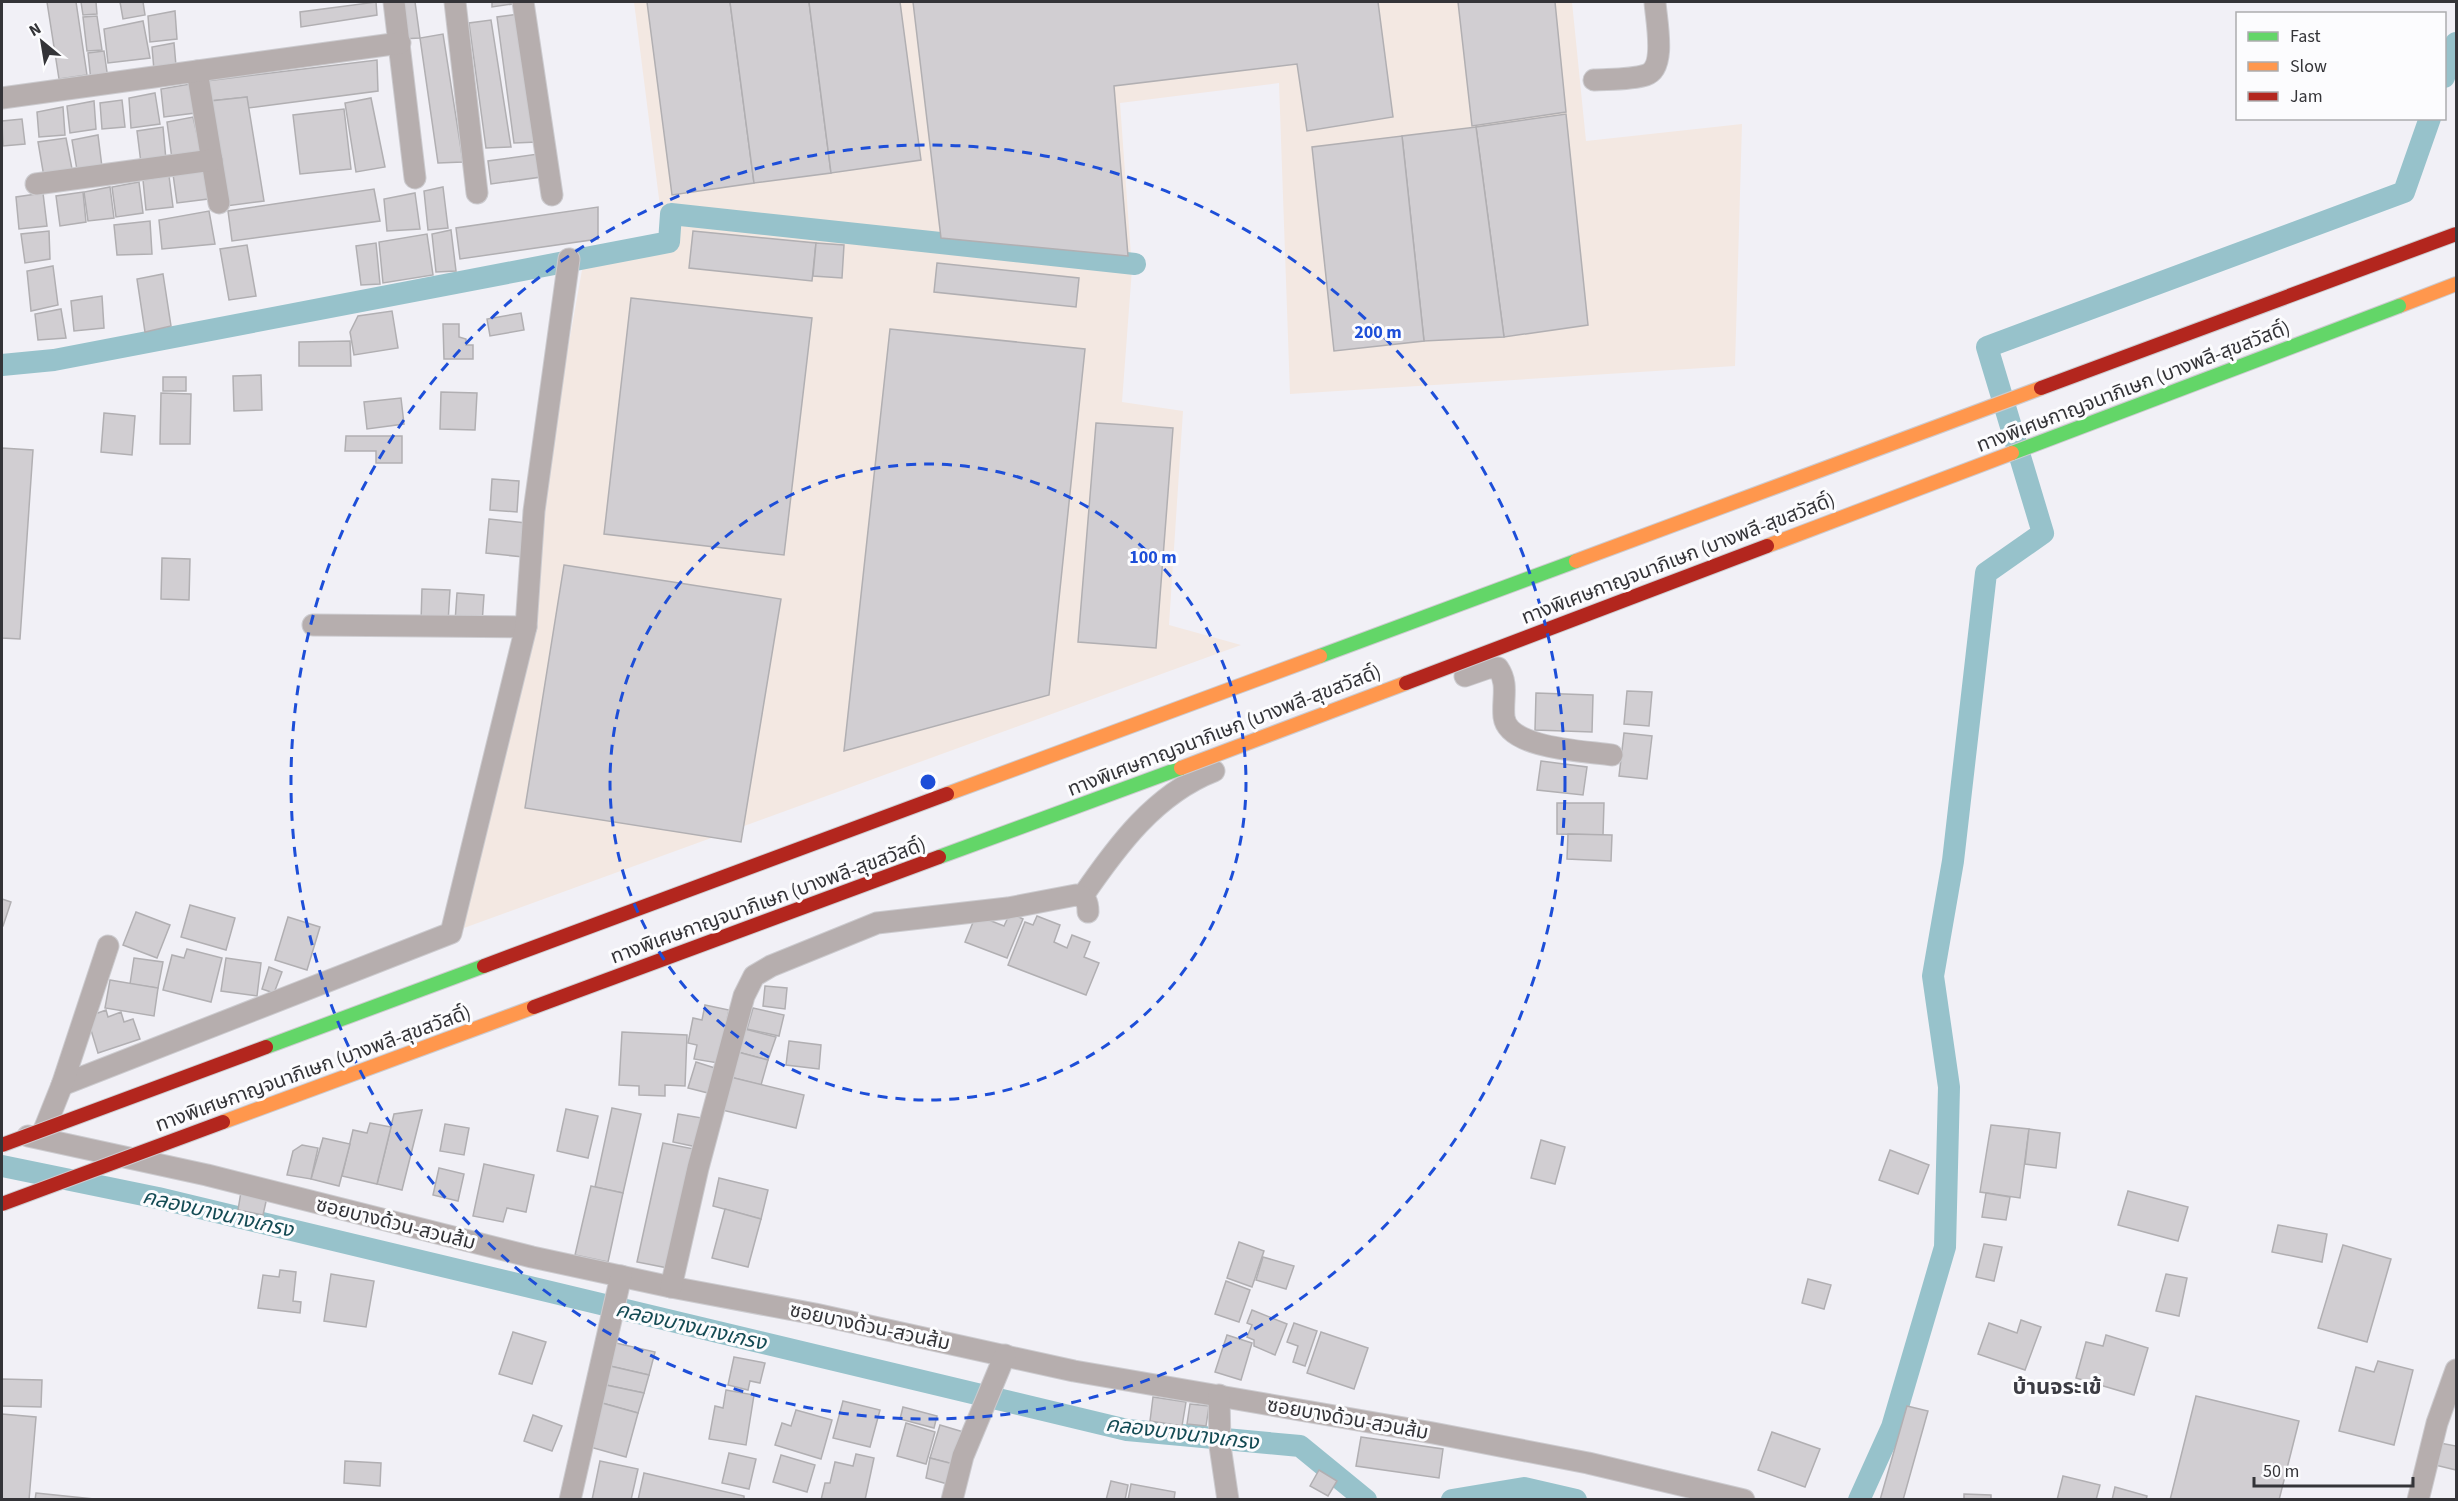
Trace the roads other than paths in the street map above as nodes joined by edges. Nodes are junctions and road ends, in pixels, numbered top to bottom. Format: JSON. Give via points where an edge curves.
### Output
{"nodes":[{"id":1,"x":394,"y":2,"type":"edge"},
{"id":2,"x":455,"y":2,"type":"edge"},
{"id":3,"x":523,"y":2,"type":"edge"},
{"id":4,"x":1655,"y":2,"type":"edge"},
{"id":5,"x":400,"y":44,"type":"junction"},
{"id":6,"x":197,"y":71,"type":"junction"},
{"id":7,"x":1594,"y":80,"type":"dead end"},
{"id":8,"x":3,"y":98,"type":"edge"},
{"id":9,"x":212,"y":160,"type":"junction"},
{"id":10,"x":415,"y":178,"type":"dead end"},
{"id":11,"x":36,"y":184,"type":"dead end"},
{"id":12,"x":477,"y":193,"type":"dead end"},
{"id":13,"x":552,"y":195,"type":"dead end"},
{"id":14,"x":219,"y":203,"type":"dead end"},
{"id":15,"x":2457,"y":234,"type":"edge"},
{"id":16,"x":569,"y":259,"type":"dead end"},
{"id":17,"x":2457,"y":284,"type":"edge"},
{"id":18,"x":2457,"y":292,"type":"edge"},
{"id":19,"x":2399,"y":306,"type":"junction"},
{"id":20,"x":313,"y":625,"type":"dead end"},
{"id":21,"x":526,"y":627,"type":"junction"},
{"id":22,"x":1612,"y":755,"type":"dead end"},
{"id":23,"x":108,"y":946,"type":"dead end"},
{"id":24,"x":62,"y":1085,"type":"junction"},
{"id":25,"x":2,"y":1131,"type":"edge"},
{"id":26,"x":40,"y":1138,"type":"junction"},
{"id":27,"x":2,"y":1145,"type":"edge"},
{"id":28,"x":2,"y":1204,"type":"edge"},
{"id":29,"x":621,"y":1276,"type":"junction"},
{"id":30,"x":671,"y":1287,"type":"junction"},
{"id":31,"x":1005,"y":1355,"type":"junction"},
{"id":32,"x":2457,"y":1370,"type":"edge"},
{"id":33,"x":1219,"y":1400,"type":"junction"},
{"id":34,"x":1710,"y":1495,"type":"edge"},
{"id":35,"x":570,"y":1500,"type":"edge"},
{"id":36,"x":952,"y":1500,"type":"edge"},
{"id":37,"x":1228,"y":1500,"type":"edge"},
{"id":38,"x":1744,"y":1500,"type":"edge"},
{"id":39,"x":2418,"y":1500,"type":"edge"}],
"edges":[{"from":1,"to":5,"type":"street"},
{"from":2,"to":12,"type":"street"},
{"from":3,"to":13,"type":"street"},
{"from":4,"to":7,"type":"street","via":[[1659,58],[1656,68],[1646,75]]},
{"from":5,"to":6,"type":"street"},
{"from":5,"to":10,"type":"street"},
{"from":6,"to":8,"type":"street"},
{"from":6,"to":9,"type":"street"},
{"from":9,"to":11,"type":"street"},
{"from":9,"to":14,"type":"street"},
{"from":15,"to":27,"type":"highway","name":"ทางพิเศษกาญจนาภิเษก (บางพลี-สุขสวัสดิ์)","bridge":true},
{"from":16,"to":21,"type":"street","via":[[534,511]]},
{"from":17,"to":19,"type":"highway","name":"ทางพิเศษกาญจนาภิเษก (บางพลี-สุขสวัสดิ์)"},
{"from":18,"to":19,"type":"highway"},
{"from":19,"to":28,"type":"highway","name":"ทางพิเศษกาญจนาภิเษก (บางพลี-สุขสวัสดิ์)","bridge":true,"via":[[1218,754]]},
{"from":20,"to":21,"type":"street"},
{"from":21,"to":24,"type":"street","via":[[451,933]]},
{"from":22,"to":30,"type":"street","via":[[1526,741],[1511,733],[1504,720],[1505,679],[1497,668],[1488,668],[1198,777],[1154,807],[1134,828],[1085,904],[1068,895],[1008,908],[877,923],[771,966],[754,976],[744,996]]},
{"from":23,"to":24,"type":"street"},
{"from":24,"to":26,"type":"street"},
{"from":25,"to":26,"type":"street","name":"ซอยบางด้วน-สวนส้ม"},
{"from":26,"to":29,"type":"street","name":"ซอยบางด้วน-สวนส้ม"},
{"from":29,"to":30,"type":"street","name":"ซอยบางด้วน-สวนส้ม"},
{"from":29,"to":35,"type":"street"},
{"from":30,"to":31,"type":"street","name":"ซอยบางด้วน-สวนส้ม"},
{"from":31,"to":33,"type":"street","name":"ซอยบางด้วน-สวนส้ม"},
{"from":31,"to":36,"type":"street","via":[[963,1456]]},
{"from":32,"to":39,"type":"street","via":[[2436,1423]]},
{"from":33,"to":34,"type":"street","name":"ซอยบางด้วน-สวนส้ม","via":[[1588,1463]]},
{"from":33,"to":37,"type":"street","via":[[1220,1446]]},
{"from":34,"to":38,"type":"street","name":"ซอยบางด้วน-สวนส้ม"}]}
